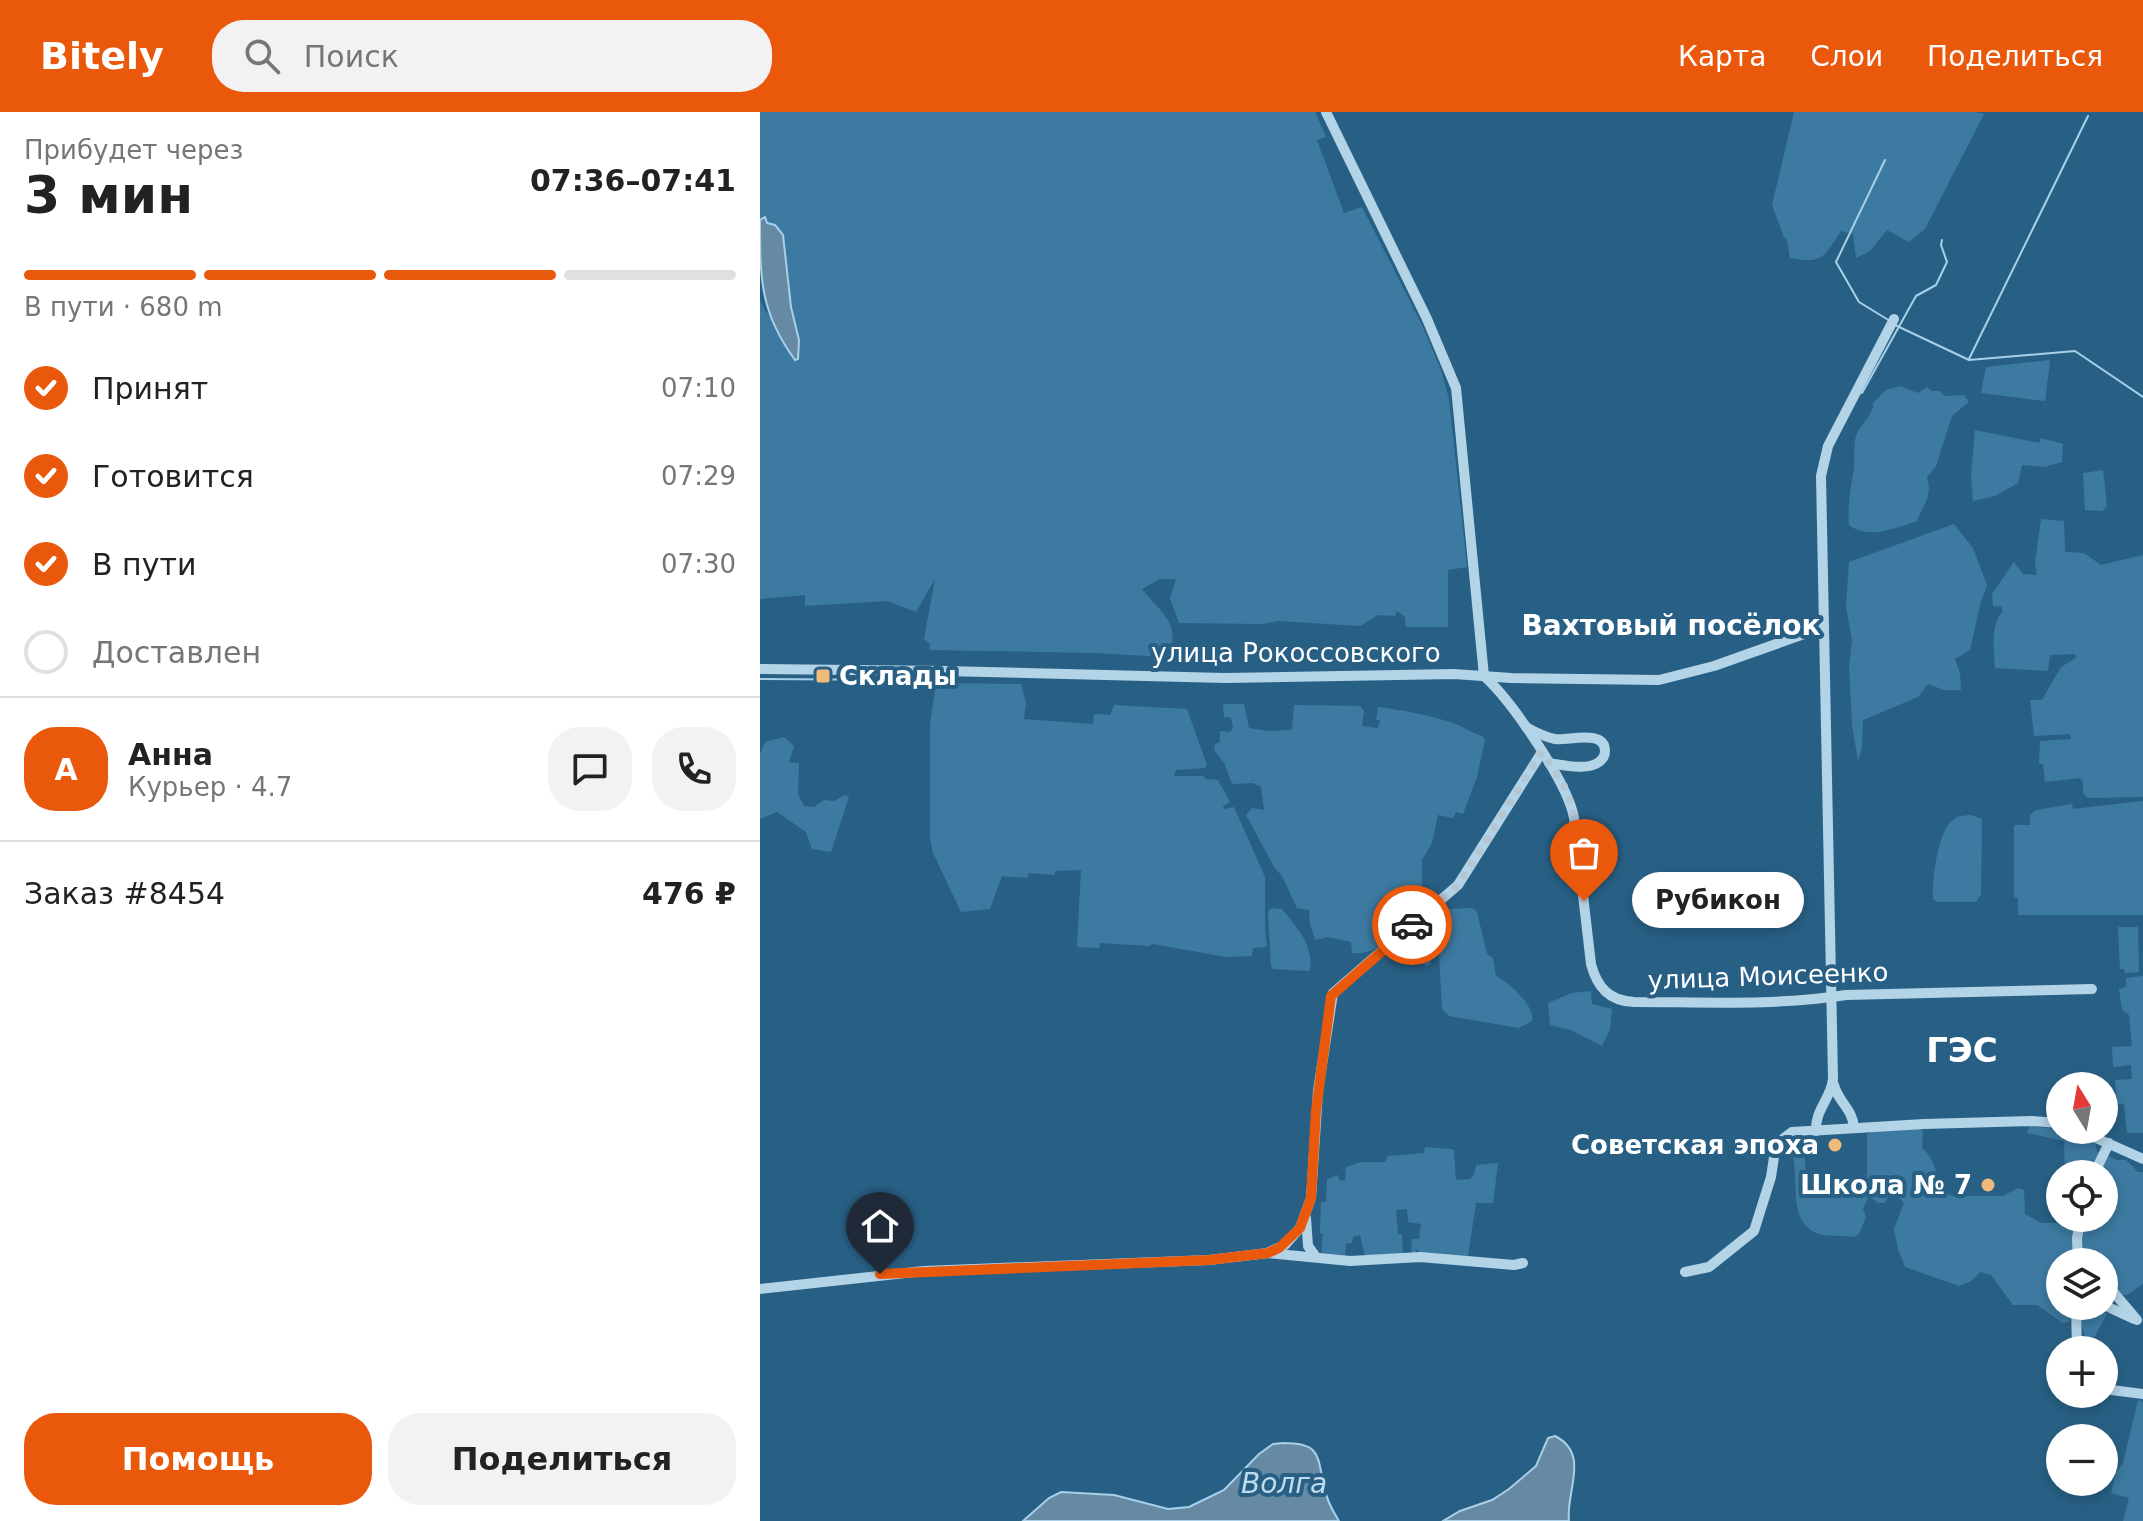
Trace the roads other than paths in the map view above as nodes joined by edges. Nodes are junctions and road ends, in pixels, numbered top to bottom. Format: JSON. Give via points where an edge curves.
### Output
{"nodes":[{"id":1,"x":1326,"y":112,"type":"edge"},
{"id":2,"x":1894,"y":319,"type":"dead end"},
{"id":3,"x":1824,"y":627,"type":"junction"},
{"id":4,"x":760,"y":669,"type":"edge"},
{"id":5,"x":1484,"y":676,"type":"junction"},
{"id":6,"x":1523,"y":725,"type":"junction"},
{"id":7,"x":1542,"y":752,"type":"junction"},
{"id":8,"x":1549,"y":763,"type":"junction"},
{"id":9,"x":2092,"y":989,"type":"dead end"},
{"id":10,"x":1832,"y":998,"type":"junction"},
{"id":11,"x":1833,"y":1079,"type":"junction"},
{"id":12,"x":1844,"y":1103,"type":"junction"},
{"id":13,"x":1823,"y":1104,"type":"junction"},
{"id":14,"x":2046,"y":1122,"type":"edge"},
{"id":15,"x":1854,"y":1128,"type":"junction"},
{"id":16,"x":1816,"y":1131,"type":"junction"},
{"id":17,"x":2111,"y":1144,"type":"edge"},
{"id":18,"x":2143,"y":1159,"type":"edge"},
{"id":19,"x":1307,"y":1215,"type":"junction"},
{"id":20,"x":2079,"y":1232,"type":"edge"},
{"id":21,"x":2077,"y":1248,"type":"edge"},
{"id":22,"x":1268,"y":1253,"type":"junction"},
{"id":23,"x":1316,"y":1257,"type":"junction"},
{"id":24,"x":1523,"y":1263,"type":"dead end"},
{"id":25,"x":1685,"y":1272,"type":"dead end"},
{"id":26,"x":760,"y":1289,"type":"edge"},
{"id":27,"x":2118,"y":1297,"type":"edge"},
{"id":28,"x":2118,"y":1312,"type":"edge"},
{"id":29,"x":2140,"y":1322,"type":"edge"},
{"id":30,"x":2118,"y":1391,"type":"edge"},
{"id":31,"x":2143,"y":1394,"type":"edge"}],
"edges":[{"from":1,"to":5,"type":"street","via":[[1456,388]]},
{"from":2,"to":3,"type":"street","via":[[1821,468]]},
{"from":3,"to":5,"type":"street","name":"улица Рокоссовского","via":[[1667,679]]},
{"from":3,"to":10,"type":"street"},
{"from":4,"to":5,"type":"street","name":"улица Рокоссовского","via":[[1225,678]]},
{"from":5,"to":6,"type":"street","name":"улица Моисеенко"},
{"from":6,"to":7,"type":"street","name":"улица Моисеенко"},
{"from":6,"to":8,"type":"street","via":[[1558,739],[1594,737],[1605,747],[1596,764]]},
{"from":7,"to":8,"type":"street","name":"улица Моисеенко"},
{"from":7,"to":19,"type":"street","via":[[1458,885],[1333,993]]},
{"from":8,"to":10,"type":"street","name":"улица Моисеенко","via":[[1573,810],[1591,964],[1605,992],[1634,1002]]},
{"from":9,"to":10,"type":"street","name":"улица Моисеенко"},
{"from":10,"to":11,"type":"street"},
{"from":11,"to":12,"type":"street"},
{"from":11,"to":13,"type":"street"},
{"from":12,"to":13,"type":"street"},
{"from":12,"to":15,"type":"street","via":[[1852,1112]]},
{"from":13,"to":16,"type":"street","via":[[1816,1115]]},
{"from":14,"to":15,"type":"street"},
{"from":15,"to":16,"type":"street"},
{"from":16,"to":25,"type":"street","via":[[1792,1132],[1776,1144],[1754,1231],[1709,1267]]},
{"from":17,"to":18,"type":"street"},
{"from":19,"to":22,"type":"street","via":[[1291,1239]]},
{"from":19,"to":23,"type":"street","via":[[1308,1246]]},
{"from":20,"to":21,"type":"street"},
{"from":22,"to":23,"type":"street"},
{"from":22,"to":26,"type":"street","via":[[924,1271]]},
{"from":23,"to":24,"type":"street"},
{"from":27,"to":29,"type":"street"},
{"from":28,"to":29,"type":"street"},
{"from":30,"to":31,"type":"street"}]}
